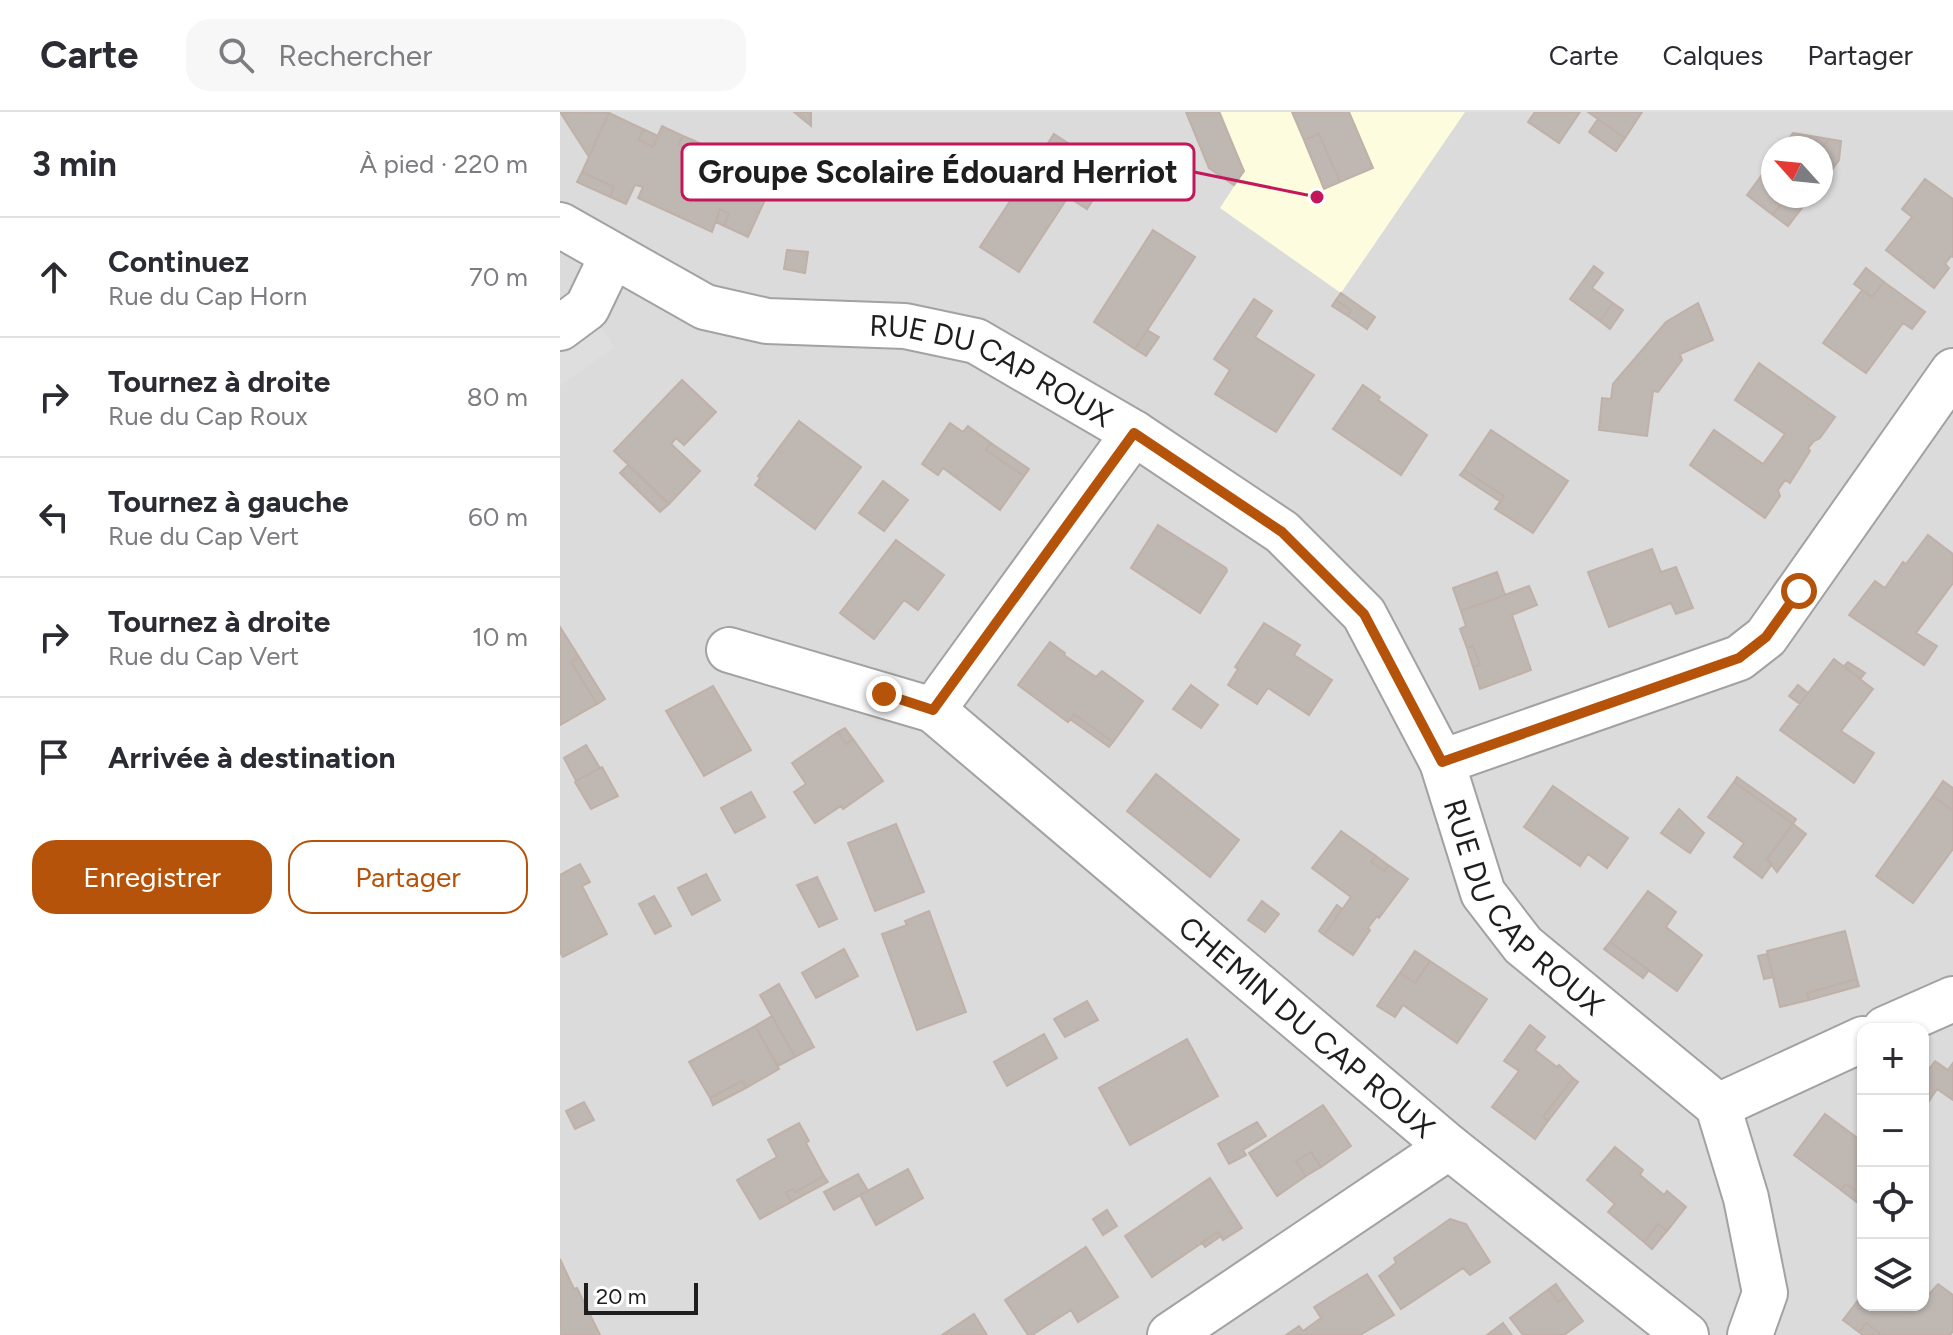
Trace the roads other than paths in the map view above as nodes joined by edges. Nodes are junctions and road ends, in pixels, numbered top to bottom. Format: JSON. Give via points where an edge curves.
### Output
{"nodes":[{"id":1,"x":560,"y":225,"type":"edge"},
{"id":2,"x":612,"y":256,"type":"junction"},
{"id":3,"x":560,"y":328,"type":"edge"},
{"id":4,"x":1953,"y":371,"type":"edge"},
{"id":5,"x":1134,"y":433,"type":"junction"},
{"id":6,"x":729,"y":650,"type":"dead end"},
{"id":7,"x":933,"y":710,"type":"junction"},
{"id":8,"x":1442,"y":762,"type":"junction"},
{"id":9,"x":1953,"y":999,"type":"edge"},
{"id":10,"x":1899,"y":1023,"type":"edge"},
{"id":11,"x":1857,"y":1042,"type":"edge"},
{"id":12,"x":1718,"y":1106,"type":"junction"},
{"id":13,"x":1449,"y":1147,"type":"junction"},
{"id":14,"x":1170,"y":1335,"type":"edge"},
{"id":15,"x":1686,"y":1335,"type":"edge"},
{"id":16,"x":1750,"y":1335,"type":"edge"}],
"edges":[{"from":1,"to":2,"type":"street","name":"RUE DU CAP ROUX"},
{"from":2,"to":3,"type":"street","via":[[587,308]]},
{"from":2,"to":5,"type":"street","name":"RUE DU CAP ROUX","via":[[705,307],[767,321],[905,326],[976,341]]},
{"from":4,"to":8,"type":"street","via":[[1766,637],[1739,658]]},
{"from":5,"to":7,"type":"street"},
{"from":5,"to":8,"type":"street","name":"RUE DU CAP ROUX","via":[[1282,532],[1364,614]]},
{"from":6,"to":7,"type":"street"},
{"from":7,"to":13,"type":"street","name":"CHEMIN DU CAP ROUX"},
{"from":8,"to":12,"type":"street","name":"RUE DU CAP ROUX","via":[[1483,893],[1523,945]]},
{"from":9,"to":10,"type":"street"},
{"from":11,"to":12,"type":"street"},
{"from":12,"to":16,"type":"street","via":[[1746,1198],[1765,1293]]},
{"from":13,"to":14,"type":"street"},
{"from":13,"to":15,"type":"street","name":"CHEMIN DU CAP ROUX"}]}
